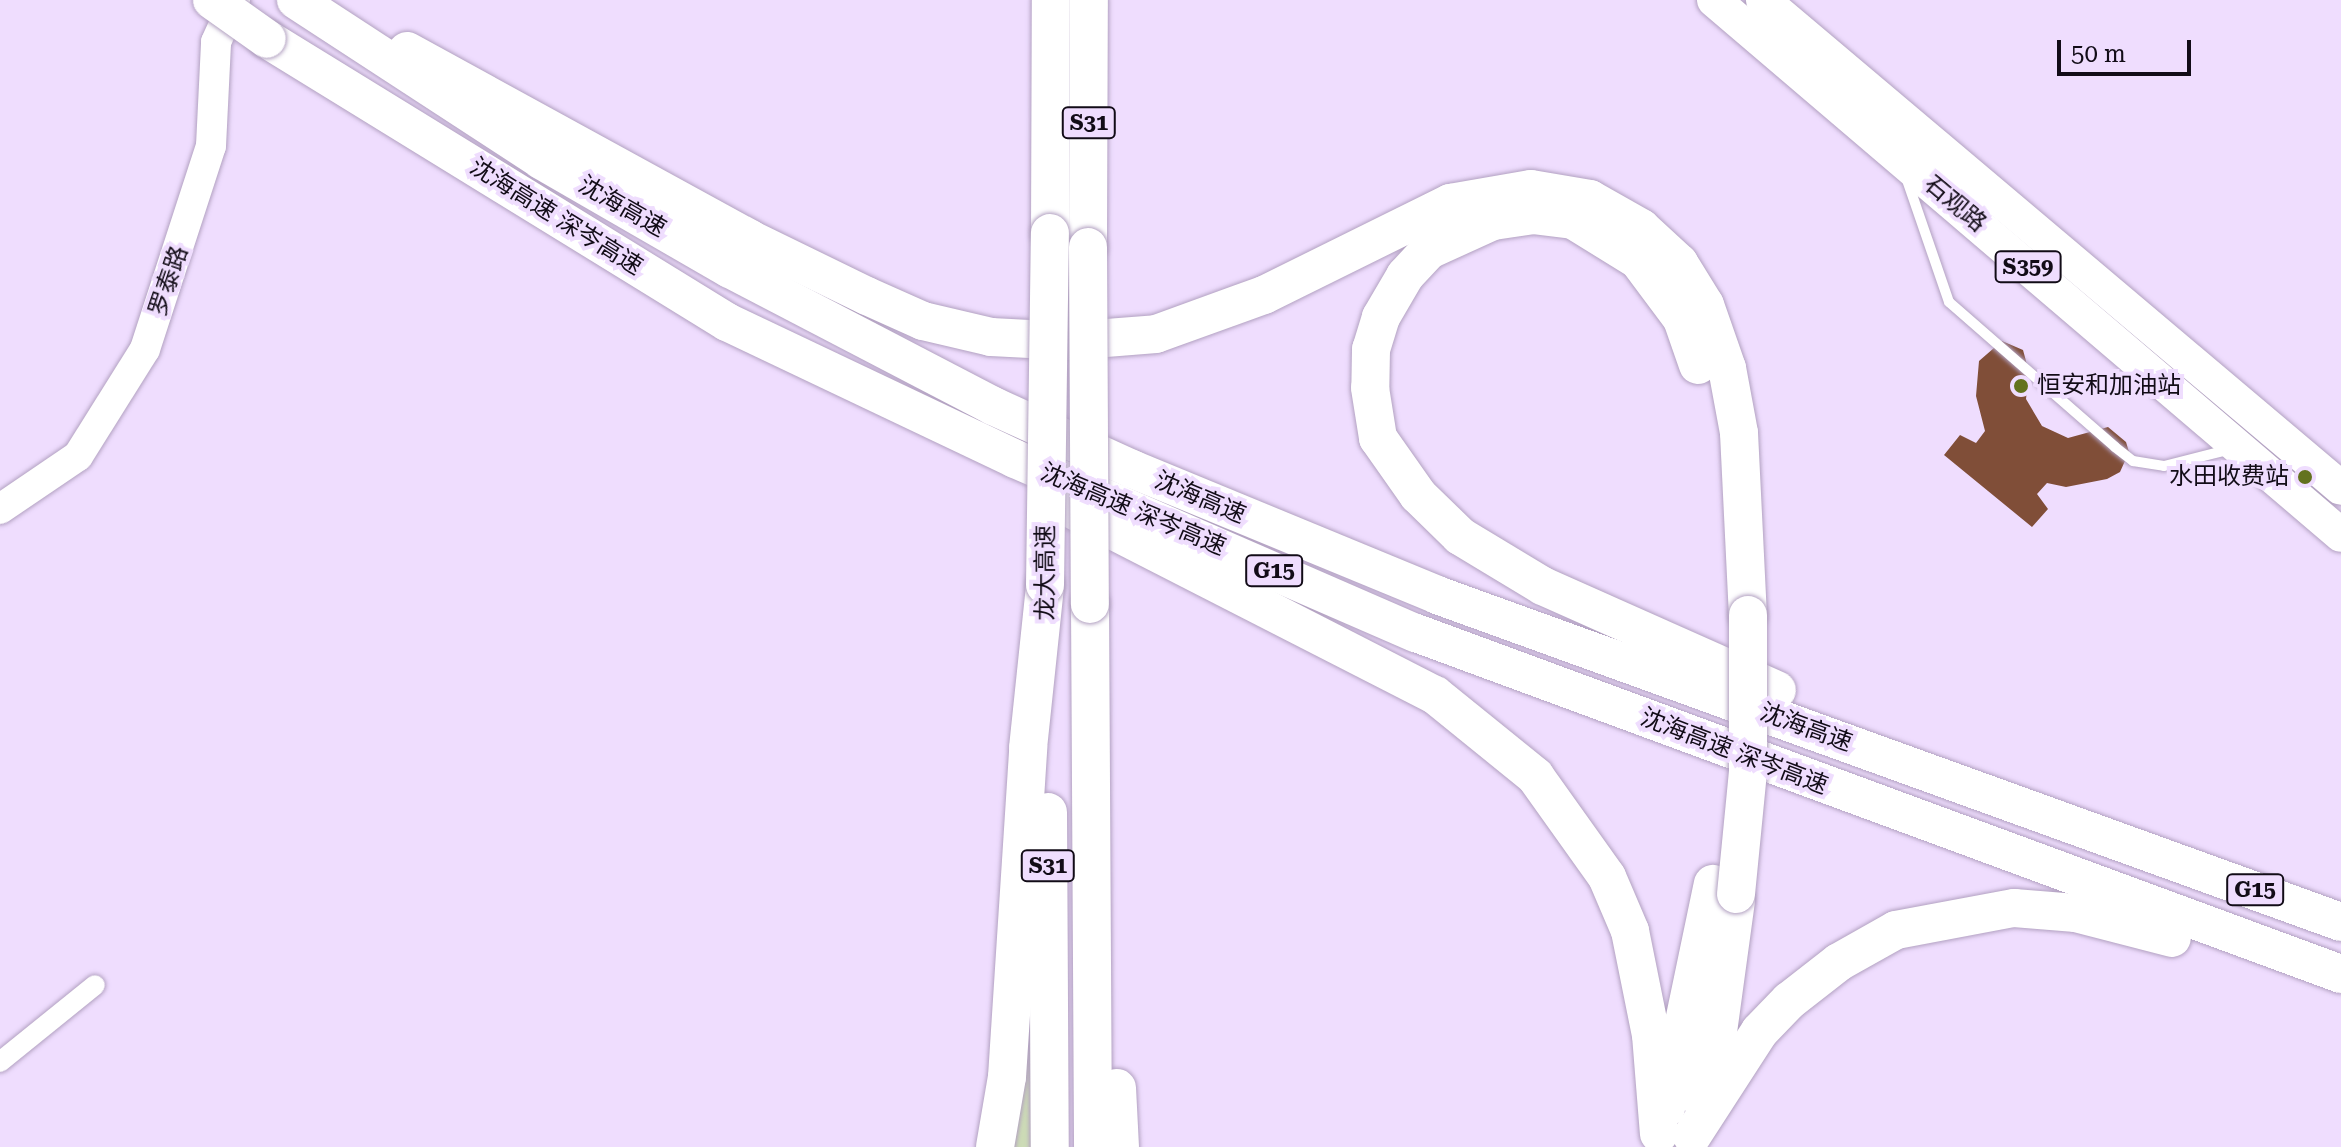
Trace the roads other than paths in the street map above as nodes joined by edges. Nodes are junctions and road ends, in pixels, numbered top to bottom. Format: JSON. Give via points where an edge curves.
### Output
{"nodes":[{"id":1,"x":212,"y":0,"type":"edge"},
{"id":2,"x":235,"y":0,"type":"edge"},
{"id":3,"x":297,"y":0,"type":"edge"},
{"id":4,"x":1051,"y":0,"type":"edge"},
{"id":5,"x":1089,"y":0,"type":"edge"},
{"id":6,"x":1714,"y":0,"type":"edge"},
{"id":7,"x":1763,"y":0,"type":"edge"},
{"id":8,"x":1899,"y":156,"type":"junction"},
{"id":9,"x":2102,"y":308,"type":"junction"},
{"id":10,"x":727,"y":322,"type":"junction"},
{"id":11,"x":2238,"y":447,"type":"junction"},
{"id":12,"x":2341,"y":488,"type":"edge"},
{"id":13,"x":0,"y":509,"type":"edge"},
{"id":14,"x":2341,"y":535,"type":"edge"},
{"id":15,"x":1045,"y":585,"type":"junction"},
{"id":16,"x":1734,"y":610,"type":"junction"},
{"id":17,"x":1092,"y":730,"type":"junction"},
{"id":18,"x":2169,"y":858,"type":"junction"},
{"id":19,"x":2341,"y":922,"type":"edge"},
{"id":20,"x":2341,"y":974,"type":"edge"},
{"id":21,"x":95,"y":985,"type":"dead end"},
{"id":22,"x":2341,"y":991,"type":"edge"},
{"id":23,"x":0,"y":1062,"type":"edge"},
{"id":24,"x":1674,"y":1141,"type":"edge"},
{"id":25,"x":995,"y":1147,"type":"edge"},
{"id":26,"x":1050,"y":1147,"type":"edge"},
{"id":27,"x":1093,"y":1147,"type":"edge"},
{"id":28,"x":1120,"y":1147,"type":"edge"}],
"edges":[{"from":1,"to":10,"type":"highway","name":"沈海高速 深岑高速","number":"G15","bridge":true},
{"from":2,"to":13,"type":"street","name":"罗泰路","via":[[216,42],[211,146],[145,349],[78,456]]},
{"from":3,"to":16,"type":"highway","via":[[448,70],[750,239],[867,296],[923,321],[991,337],[1068,341],[1156,334],[1264,295],[1450,203],[1531,189],[1590,199],[1641,228],[1679,263],[1705,305],[1727,368],[1739,433]]},
{"from":3,"to":18,"type":"highway","name":"沈海高速","number":"G15","via":[[425,87],[641,218],[856,337],[1007,412],[1437,595]]},
{"from":4,"to":15,"type":"highway","name":"龙大高速","number":"S31","bridge":true},
{"from":5,"to":17,"type":"highway","name":"龙大高速","number":"S31","bridge":true},
{"from":6,"to":8,"type":"main road","name":"石观路","number":"S359"},
{"from":7,"to":9,"type":"main road","name":"石观路","number":"S359"},
{"from":8,"to":9,"type":"main road","name":"石观路","number":"S359"},
{"from":8,"to":11,"type":"lane","via":[[1941,282],[1963,317],[2133,461],[2164,466]]},
{"from":9,"to":11,"type":"main road","name":"石观路","number":"S359"},
{"from":9,"to":12,"type":"main road","name":"石观路","number":"S359"},
{"from":10,"to":20,"type":"highway","name":"沈海高速 深岑高速","number":"G15","via":[[1015,459],[1416,633],[1998,852]]},
{"from":10,"to":24,"type":"highway","via":[[810,379],[1365,656],[1490,734],[1535,776],[1573,824],[1624,917],[1643,982]]},
{"from":11,"to":14,"type":"main road","name":"石观路","number":"S359"},
{"from":15,"to":25,"type":"highway","via":[[1028,748],[1007,1077]]},
{"from":15,"to":26,"type":"highway","name":"龙大高速","number":"S31"},
{"from":16,"to":18,"type":"highway","via":[[1707,395],[1682,319],[1664,289],[1609,237],[1573,220],[1534,215],[1493,221],[1429,250],[1405,276],[1381,317],[1371,349],[1370,388],[1378,438],[1418,495],[1460,536],[1543,586],[1635,630]]},
{"from":16,"to":24,"type":"highway","via":[[1722,771],[1725,889],[1699,971]]},
{"from":17,"to":27,"type":"highway","name":"龙大高速","number":"S31"},
{"from":17,"to":28,"type":"highway","via":[[1110,936]]},
{"from":18,"to":19,"type":"highway","number":"G15"},
{"from":21,"to":23,"type":"street"},
{"from":22,"to":24,"type":"highway","via":[[2076,913],[2014,908],[1896,930],[1839,962],[1789,1001]]}]}
